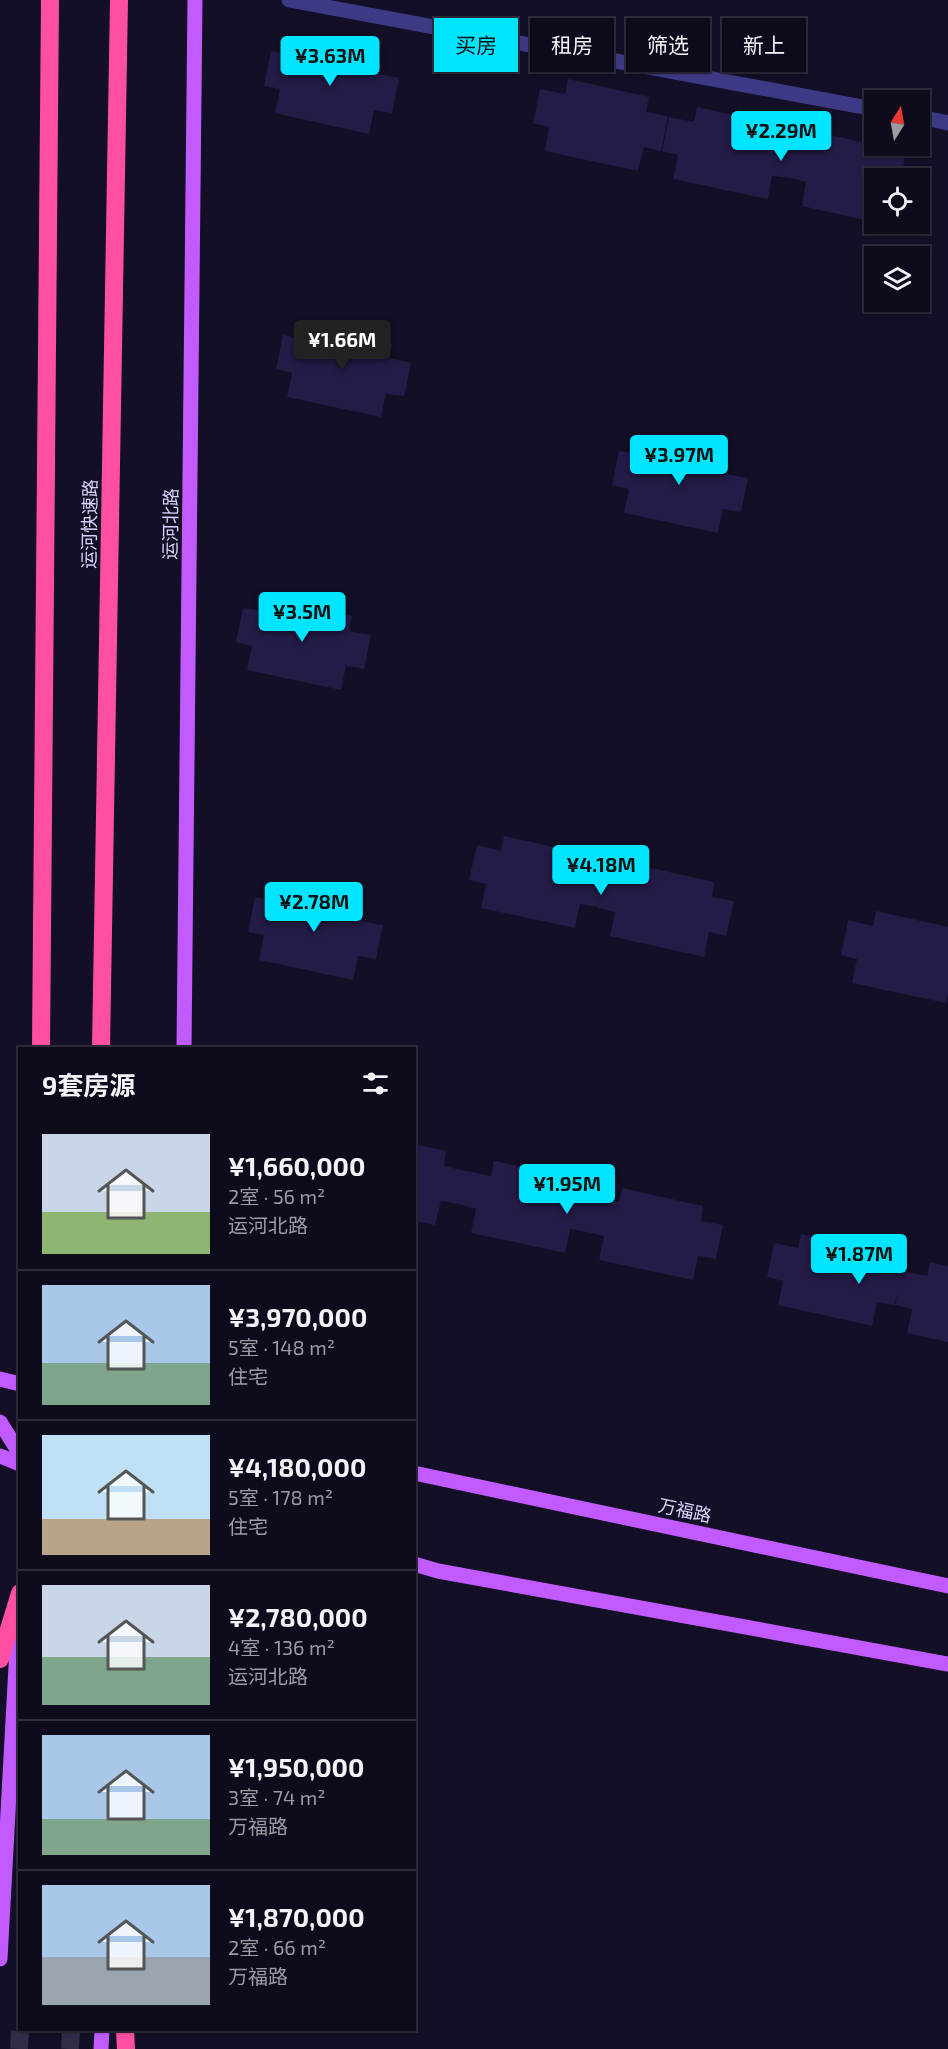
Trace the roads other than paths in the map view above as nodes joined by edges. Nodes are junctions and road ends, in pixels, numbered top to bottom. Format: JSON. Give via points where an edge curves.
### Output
{"nodes":[{"id":1,"x":50,"y":0,"type":"edge"},
{"id":2,"x":118,"y":0,"type":"edge"},
{"id":3,"x":195,"y":0,"type":"edge"},
{"id":4,"x":289,"y":0,"type":"edge"},
{"id":5,"x":864,"y":107,"type":"edge"},
{"id":6,"x":930,"y":119,"type":"edge"},
{"id":7,"x":948,"y":123,"type":"edge"},
{"id":8,"x":41,"y":1047,"type":"edge"},
{"id":9,"x":101,"y":1047,"type":"edge"},
{"id":10,"x":184,"y":1047,"type":"edge"},
{"id":11,"x":0,"y":1379,"type":"edge"},
{"id":12,"x":18,"y":1384,"type":"edge"},
{"id":13,"x":0,"y":1422,"type":"edge"},
{"id":14,"x":18,"y":1452,"type":"edge"},
{"id":15,"x":0,"y":1456,"type":"edge"},
{"id":16,"x":18,"y":1463,"type":"edge"},
{"id":17,"x":416,"y":1473,"type":"edge"},
{"id":18,"x":416,"y":1564,"type":"edge"},
{"id":19,"x":948,"y":1586,"type":"edge"},
{"id":20,"x":18,"y":1600,"type":"edge"},
{"id":21,"x":18,"y":1643,"type":"edge"},
{"id":22,"x":0,"y":1659,"type":"edge"},
{"id":23,"x":948,"y":1664,"type":"edge"},
{"id":24,"x":0,"y":1959,"type":"edge"},
{"id":25,"x":102,"y":2031,"type":"edge"},
{"id":26,"x":125,"y":2031,"type":"edge"},
{"id":27,"x":101,"y":2049,"type":"edge"},
{"id":28,"x":126,"y":2049,"type":"edge"}],
"edges":[{"from":1,"to":8,"type":"highway"},
{"from":2,"to":9,"type":"highway","name":"运河快速路"},
{"from":3,"to":10,"type":"main road","name":"运河北路"},
{"from":4,"to":5,"type":"street"},
{"from":6,"to":7,"type":"street"},
{"from":11,"to":12,"type":"main road"},
{"from":13,"to":14,"type":"main road"},
{"from":15,"to":16,"type":"main road"},
{"from":17,"to":19,"type":"main road","name":"万福路"},
{"from":18,"to":23,"type":"main road"},
{"from":20,"to":22,"type":"highway"},
{"from":21,"to":24,"type":"main road"},
{"from":25,"to":27,"type":"main road"},
{"from":26,"to":28,"type":"highway"}]}
